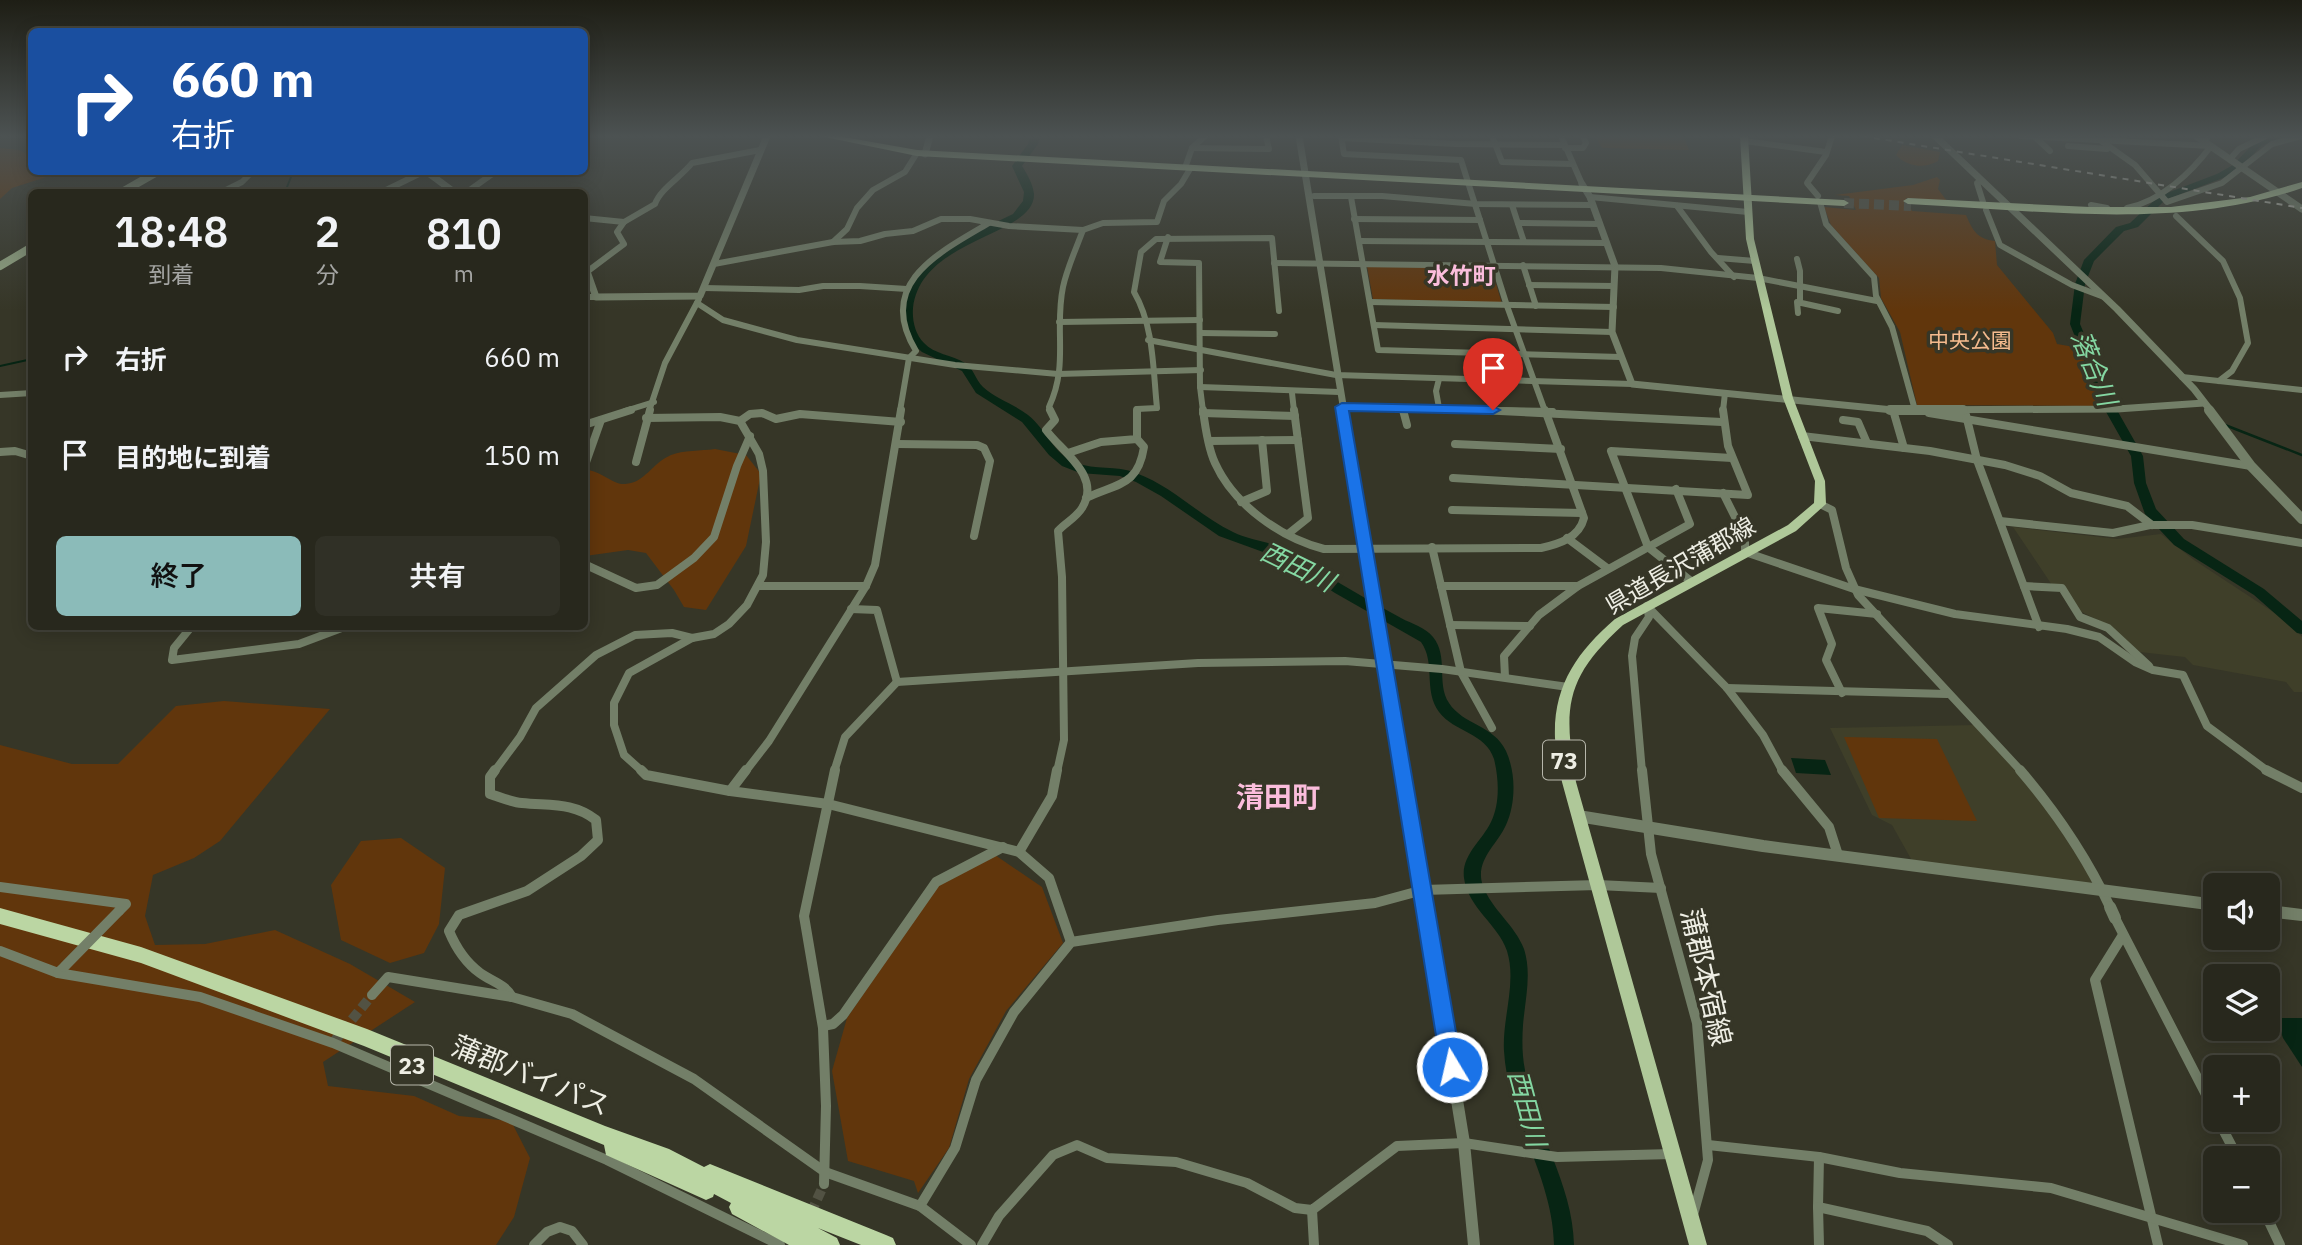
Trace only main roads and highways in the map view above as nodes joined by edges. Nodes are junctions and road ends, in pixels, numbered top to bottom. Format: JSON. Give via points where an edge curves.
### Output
{"nodes":[{"id":1,"x":1603,"y":194,"type":"edge"},
{"id":2,"x":2300,"y":194,"type":"edge"},
{"id":3,"x":1747,"y":195,"type":"junction"},
{"id":4,"x":2282,"y":195,"type":"junction"},
{"id":5,"x":1843,"y":200,"type":"tunnel mouth"},
{"id":6,"x":2011,"y":209,"type":"junction"},
{"id":7,"x":2133,"y":213,"type":"junction"},
{"id":8,"x":2157,"y":213,"type":"junction"},
{"id":9,"x":28,"y":249,"type":"edge"},
{"id":10,"x":0,"y":266,"type":"edge"},
{"id":11,"x":0,"y":916,"type":"edge"},
{"id":12,"x":0,"y":922,"type":"edge"},
{"id":13,"x":669,"y":1159,"type":"junction"},
{"id":14,"x":808,"y":1245,"type":"edge"},
{"id":15,"x":830,"y":1245,"type":"edge"},
{"id":16,"x":886,"y":1245,"type":"edge"},
{"id":17,"x":1698,"y":1245,"type":"edge"}],
"edges":[{"from":1,"to":3,"type":"highway"},
{"from":2,"to":4,"type":"highway"},
{"from":3,"to":5,"type":"highway"},
{"from":3,"to":17,"type":"main road","name":"県道長沢蒲郡線","number":"73","via":[[1758,278],[1788,398],[1820,481],[1820,504],[1792,528],[1619,622],[1582,660],[1568,687],[1562,719],[1564,760],[1578,816]]},
{"from":4,"to":8,"type":"highway"},
{"from":4,"to":8,"type":"highway","via":[[2234,210],[2176,216]]},
{"from":6,"to":6,"type":"highway","via":[[1984,206],[1910,203]]},
{"from":6,"to":7,"type":"highway"},
{"from":6,"to":7,"type":"highway"},
{"from":7,"to":8,"type":"highway"},
{"from":9,"to":10,"type":"main road"},
{"from":11,"to":13,"type":"highway","name":"蒲郡バイパス","number":"23","via":[[141,955],[244,992]]},
{"from":12,"to":14,"type":"highway","name":"蒲郡バイパス","number":"23","via":[[137,961],[388,1055],[697,1185]]},
{"from":13,"to":15,"type":"highway","name":"蒲郡バイパス","number":"23"},
{"from":13,"to":16,"type":"highway"}]}
